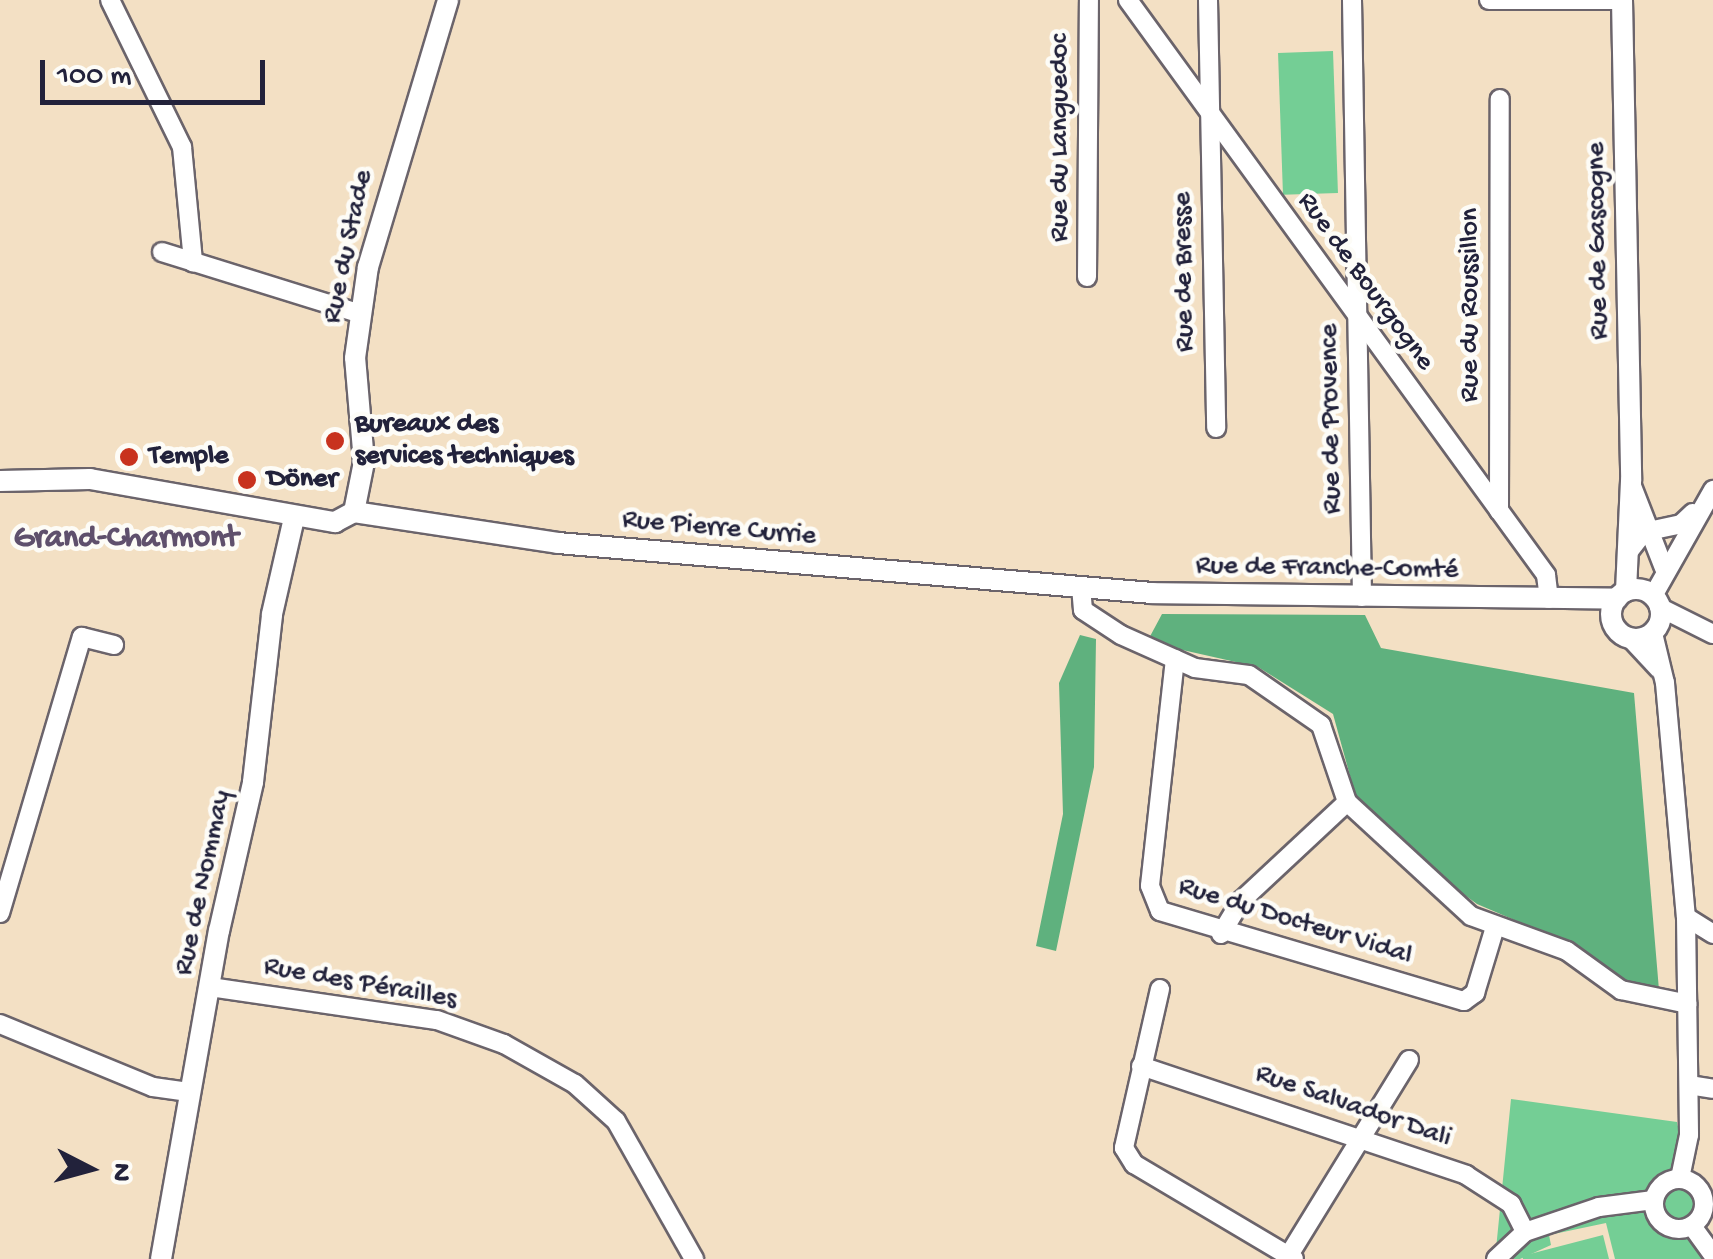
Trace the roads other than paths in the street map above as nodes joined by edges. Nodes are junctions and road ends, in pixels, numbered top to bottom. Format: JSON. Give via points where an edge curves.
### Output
{"nodes":[{"id":1,"x":110,"y":0,"type":"edge"},
{"id":2,"x":448,"y":0,"type":"edge"},
{"id":3,"x":1089,"y":0,"type":"edge"},
{"id":4,"x":1128,"y":0,"type":"edge"},
{"id":5,"x":1208,"y":0,"type":"edge"},
{"id":6,"x":1352,"y":0,"type":"edge"},
{"id":7,"x":1488,"y":0,"type":"edge"},
{"id":8,"x":1621,"y":0,"type":"edge"},
{"id":9,"x":1500,"y":99,"type":"dead end"},
{"id":10,"x":1210,"y":115,"type":"junction"},
{"id":11,"x":162,"y":252,"type":"dead end"},
{"id":12,"x":193,"y":262,"type":"junction"},
{"id":13,"x":1087,"y":277,"type":"dead end"},
{"id":14,"x":361,"y":314,"type":"junction"},
{"id":15,"x":1358,"y":320,"type":"junction"},
{"id":16,"x":1216,"y":428,"type":"dead end"},
{"id":17,"x":0,"y":480,"type":"edge"},
{"id":18,"x":1631,"y":481,"type":"junction"},
{"id":19,"x":1713,"y":490,"type":"edge"},
{"id":20,"x":1701,"y":506,"type":"junction"},
{"id":21,"x":1499,"y":511,"type":"junction"},
{"id":22,"x":354,"y":512,"type":"junction"},
{"id":23,"x":294,"y":518,"type":"junction"},
{"id":24,"x":1654,"y":528,"type":"junction"},
{"id":25,"x":1630,"y":550,"type":"junction"},
{"id":26,"x":1664,"y":568,"type":"junction"},
{"id":27,"x":1081,"y":588,"type":"junction"},
{"id":28,"x":1362,"y":597,"type":"junction"},
{"id":29,"x":1550,"y":599,"type":"junction"},
{"id":30,"x":1618,"y":603,"type":"junction"},
{"id":31,"x":1656,"y":615,"type":"junction"},
{"id":32,"x":1709,"y":633,"type":"edge"},
{"id":33,"x":1631,"y":639,"type":"junction"},
{"id":34,"x":114,"y":644,"type":"dead end"},
{"id":35,"x":1175,"y":659,"type":"junction"},
{"id":36,"x":1663,"y":673,"type":"junction"},
{"id":37,"x":1347,"y":802,"type":"junction"},
{"id":38,"x":0,"y":913,"type":"edge"},
{"id":39,"x":1686,"y":917,"type":"junction"},
{"id":40,"x":1495,"y":927,"type":"junction"},
{"id":41,"x":1221,"y":934,"type":"junction"},
{"id":42,"x":1713,"y":934,"type":"edge"},
{"id":43,"x":210,"y":986,"type":"junction"},
{"id":44,"x":1160,"y":989,"type":"dead end"},
{"id":45,"x":1688,"y":1004,"type":"junction"},
{"id":46,"x":0,"y":1024,"type":"edge"},
{"id":47,"x":1409,"y":1060,"type":"dead end"},
{"id":48,"x":1142,"y":1066,"type":"junction"},
{"id":49,"x":1689,"y":1086,"type":"junction"},
{"id":50,"x":1713,"y":1088,"type":"edge"},
{"id":51,"x":189,"y":1092,"type":"junction"},
{"id":52,"x":1363,"y":1136,"type":"junction"},
{"id":53,"x":1680,"y":1178,"type":"junction"},
{"id":54,"x":1654,"y":1200,"type":"junction"},
{"id":55,"x":1692,"y":1226,"type":"junction"},
{"id":56,"x":1525,"y":1232,"type":"junction"},
{"id":57,"x":1713,"y":1255,"type":"edge"},
{"id":58,"x":1292,"y":1257,"type":"edge"},
{"id":59,"x":161,"y":1259,"type":"edge"},
{"id":60,"x":694,"y":1259,"type":"edge"},
{"id":61,"x":1496,"y":1259,"type":"edge"}],
"edges":[{"from":1,"to":12,"type":"street","via":[[182,147]]},
{"from":2,"to":14,"type":"street","name":"Rue du Stade","via":[[396,161]]},
{"from":3,"to":13,"type":"street","name":"Rue du Languedoc"},
{"from":4,"to":10,"type":"street","name":"Rue de Bourgogne"},
{"from":5,"to":10,"type":"street","name":"Rue de Bresse"},
{"from":6,"to":15,"type":"street","name":"Rue de Provence"},
{"from":7,"to":8,"type":"street"},
{"from":8,"to":18,"type":"street","name":"Rue de Gascogne"},
{"from":9,"to":21,"type":"street","name":"Rue du Roussillon"},
{"from":10,"to":15,"type":"street","name":"Rue de Bourgogne"},
{"from":10,"to":16,"type":"street","name":"Rue de Bresse"},
{"from":11,"to":12,"type":"street"},
{"from":12,"to":14,"type":"street"},
{"from":14,"to":22,"type":"street","name":"Rue du Stade","via":[[356,358],[364,462]]},
{"from":15,"to":21,"type":"street","name":"Rue de Bourgogne"},
{"from":15,"to":28,"type":"street","name":"Rue de Provence"},
{"from":17,"to":23,"type":"street","name":"Rue Pierre Currie","via":[[90,479]]},
{"from":18,"to":24,"type":"street","name":"Rue de Gascogne"},
{"from":18,"to":25,"type":"street","name":"Rue de Gascogne"},
{"from":19,"to":20,"type":"street"},
{"from":20,"to":24,"type":"street","via":[[1681,524]]},
{"from":20,"to":26,"type":"street"},
{"from":21,"to":29,"type":"street","name":"Rue de Bourgogne","via":[[1546,575]]},
{"from":22,"to":23,"type":"street","name":"Rue Pierre Currie","via":[[336,522]]},
{"from":22,"to":27,"type":"street","name":"Rue Pierre Currie","via":[[558,543]]},
{"from":23,"to":43,"type":"street","name":"Rue de Nommay","via":[[272,614],[254,782]]},
{"from":24,"to":25,"type":"street"},
{"from":24,"to":26,"type":"street","name":"Rue de Gascogne"},
{"from":25,"to":30,"type":"street","name":"Rue de Gascogne"},
{"from":26,"to":31,"type":"street"},
{"from":27,"to":28,"type":"street","name":"Rue de Franche-Comté"},
{"from":27,"to":35,"type":"street","via":[[1082,610]]},
{"from":28,"to":29,"type":"street","name":"Rue de Franche-Comté"},
{"from":29,"to":30,"type":"street","name":"Rue de Franche-Comté"},
{"from":30,"to":31,"type":"street","name":"Rue de Franche-Comté"},
{"from":30,"to":33,"type":"street"},
{"from":31,"to":32,"type":"street"},
{"from":31,"to":33,"type":"street"},
{"from":31,"to":36,"type":"street"},
{"from":33,"to":36,"type":"street"},
{"from":34,"to":38,"type":"street","via":[[82,637]]},
{"from":35,"to":37,"type":"street","via":[[1249,675],[1321,725]]},
{"from":35,"to":41,"type":"street","name":"Rue du Docteur Vidal","via":[[1150,886],[1160,911]]},
{"from":36,"to":39,"type":"street"},
{"from":37,"to":40,"type":"street","via":[[1471,916]]},
{"from":37,"to":41,"type":"street","via":[[1242,901]]},
{"from":39,"to":42,"type":"street"},
{"from":39,"to":45,"type":"street"},
{"from":40,"to":41,"type":"street","name":"Rue du Docteur Vidal","via":[[1475,993],[1464,1001]]},
{"from":40,"to":45,"type":"street","via":[[1567,950],[1621,990]]},
{"from":43,"to":51,"type":"street","name":"Rue de Nommay"},
{"from":43,"to":60,"type":"street","name":"Rue des Pérailles","via":[[437,1020],[518,1052],[575,1084],[616,1122]]},
{"from":44,"to":48,"type":"street"},
{"from":45,"to":49,"type":"street"},
{"from":46,"to":51,"type":"street","via":[[153,1087]]},
{"from":47,"to":52,"type":"street"},
{"from":48,"to":52,"type":"street","name":"Rue Salvador Dali"},
{"from":48,"to":58,"type":"street","via":[[1124,1148],[1134,1164]]},
{"from":49,"to":50,"type":"street"},
{"from":49,"to":53,"type":"street"},
{"from":51,"to":59,"type":"street","name":"Rue de Nommay"},
{"from":52,"to":56,"type":"street","name":"Rue Salvador Dali","via":[[1493,1188],[1511,1204]]},
{"from":52,"to":58,"type":"street"},
{"from":53,"to":54,"type":"street","via":[[1660,1187]]},
{"from":53,"to":55,"type":"street","via":[[1694,1183],[1704,1201]]},
{"from":54,"to":55,"type":"street","via":[[1665,1225]]},
{"from":54,"to":56,"type":"street","via":[[1599,1207]]},
{"from":55,"to":57,"type":"street"},
{"from":56,"to":61,"type":"street"}]}
